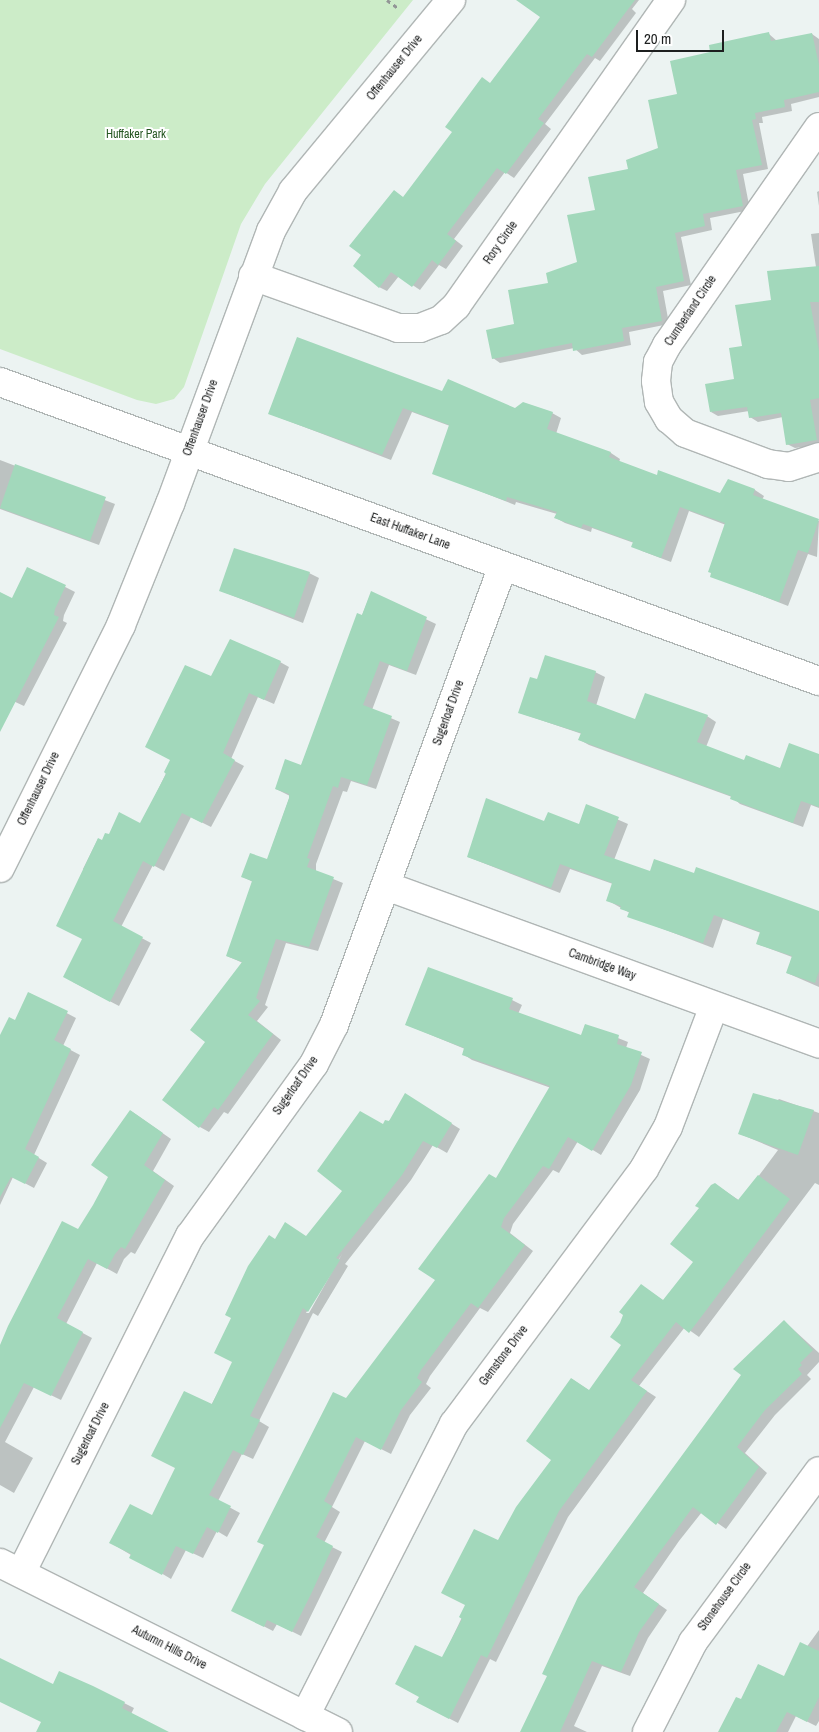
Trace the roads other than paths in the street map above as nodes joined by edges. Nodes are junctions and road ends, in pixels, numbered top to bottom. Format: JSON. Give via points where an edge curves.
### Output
{"nodes":[{"id":1,"x":451,"y":0,"type":"edge"},
{"id":2,"x":671,"y":0,"type":"edge"},
{"id":3,"x":819,"y":127,"type":"edge"},
{"id":4,"x":253,"y":276,"type":"junction"},
{"id":5,"x":0,"y":382,"type":"edge"},
{"id":6,"x":189,"y":451,"type":"junction"},
{"id":7,"x":819,"y":457,"type":"edge"},
{"id":8,"x":503,"y":566,"type":"junction"},
{"id":9,"x":819,"y":681,"type":"edge"},
{"id":10,"x":0,"y":868,"type":"edge"},
{"id":11,"x":386,"y":886,"type":"junction"},
{"id":12,"x":714,"y":1006,"type":"junction"},
{"id":13,"x":819,"y":1044,"type":"edge"},
{"id":14,"x":819,"y":1471,"type":"edge"},
{"id":15,"x":10,"y":1568,"type":"edge"},
{"id":16,"x":305,"y":1716,"type":"junction"},
{"id":17,"x":338,"y":1732,"type":"edge"},
{"id":18,"x":647,"y":1732,"type":"edge"}],
"edges":[{"from":1,"to":4,"type":"street","name":"Offenhauser Drive","via":[[293,191],[271,231]]},
{"from":2,"to":4,"type":"street","name":"Rory Circle","via":[[456,306],[440,320],[420,328],[398,328]]},
{"from":3,"to":7,"type":"street","name":"Cumberland Circle","via":[[667,345],[658,362],[656,381],[659,402],[684,433],[768,464],[789,468]]},
{"from":4,"to":6,"type":"street","name":"Offenhauser Drive"},
{"from":5,"to":6,"type":"street","name":"East Huffaker Lane"},
{"from":6,"to":8,"type":"street","name":"East Huffaker Lane"},
{"from":6,"to":10,"type":"street","name":"Offenhauser Drive","via":[[121,626]]},
{"from":8,"to":9,"type":"street","name":"East Huffaker Lane"},
{"from":8,"to":11,"type":"street","name":"Sugerloaf Drive"},
{"from":11,"to":12,"type":"street","name":"Cambridge Way"},
{"from":11,"to":15,"type":"street","name":"Sugerloaf Drive","via":[[334,1025],[314,1064],[190,1236]]},
{"from":12,"to":13,"type":"street","name":"Cambridge Way"},
{"from":12,"to":16,"type":"street","name":"Gemstone Drive","via":[[668,1127],[644,1169],[454,1424]]},
{"from":14,"to":18,"type":"street","name":"Stonehouse Circle","via":[[693,1642]]},
{"from":15,"to":16,"type":"street","name":"Autumn Hills Drive"},
{"from":16,"to":17,"type":"street","name":"Autumn Hills Drive"}]}
